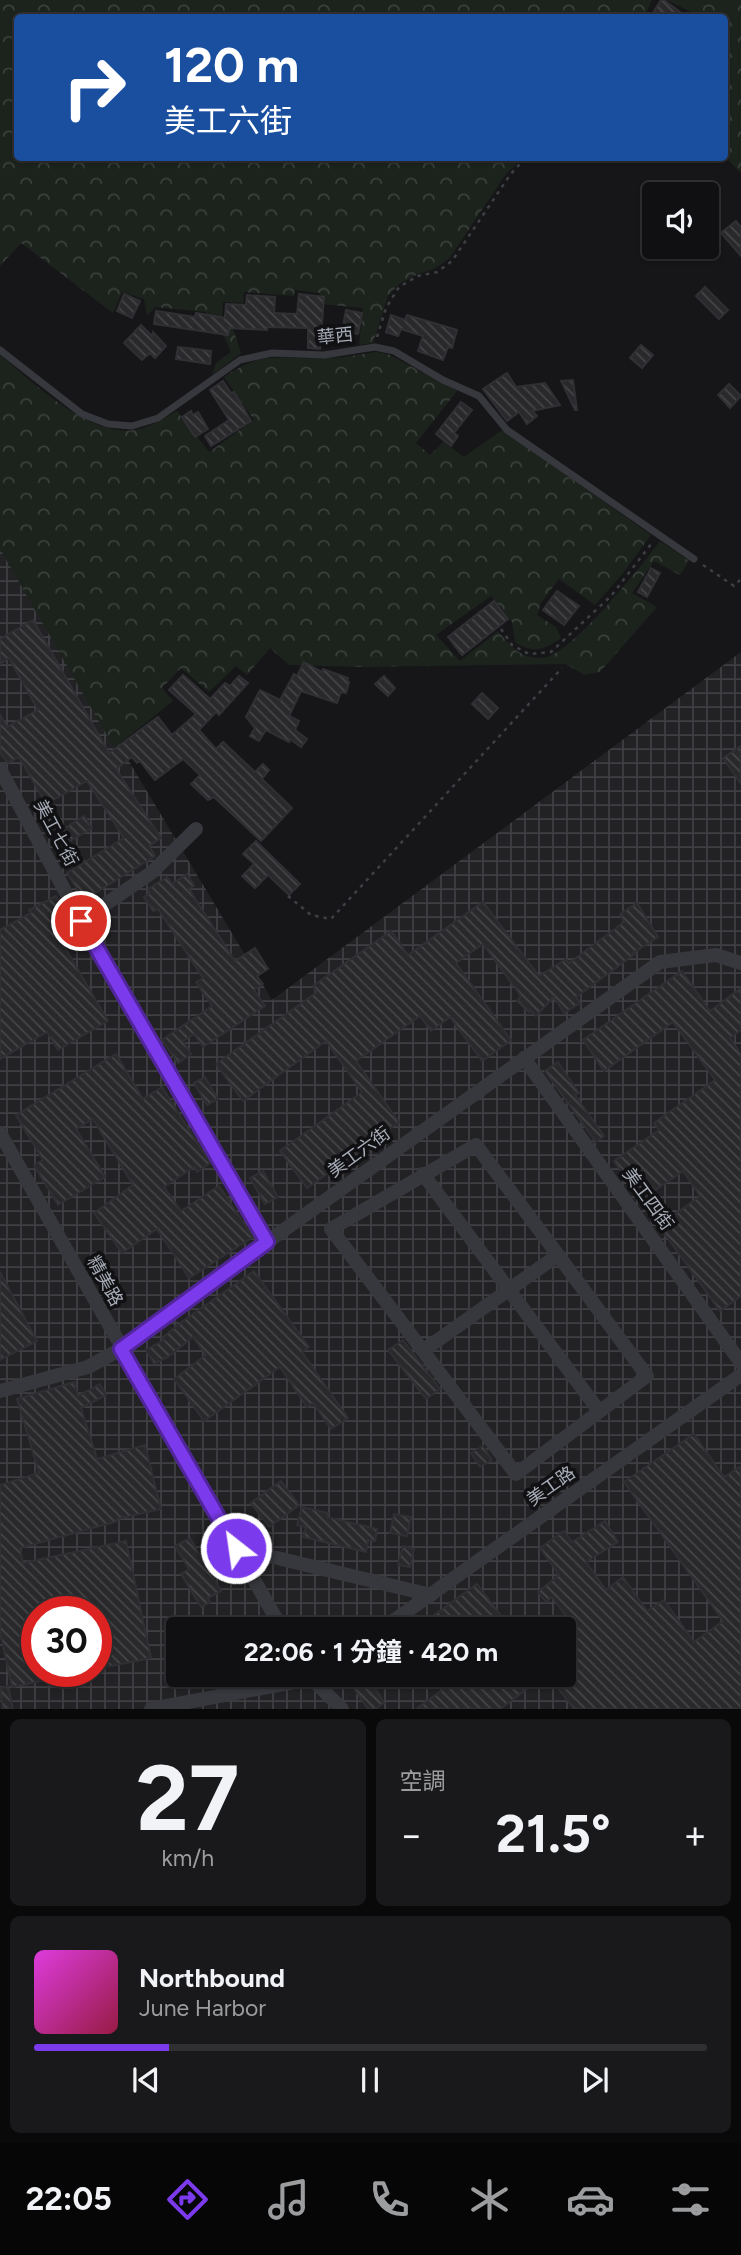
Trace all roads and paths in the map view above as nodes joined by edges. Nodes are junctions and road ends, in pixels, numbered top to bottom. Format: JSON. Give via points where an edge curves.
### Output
{"nodes":[{"id":1,"x":522,"y":161,"type":"edge"},
{"id":2,"x":375,"y":347,"type":"junction"},
{"id":3,"x":0,"y":350,"type":"edge"},
{"id":4,"x":659,"y":534,"type":"junction"},
{"id":5,"x":694,"y":559,"type":"joint"},
{"id":6,"x":741,"y":579,"type":"edge"},
{"id":7,"x":501,"y":629,"type":"dead end"},
{"id":8,"x":562,"y":668,"type":"dead end"},
{"id":9,"x":0,"y":769,"type":"edge"},
{"id":10,"x":196,"y":829,"type":"dead end"},
{"id":11,"x":288,"y":896,"type":"dead end"},
{"id":12,"x":81,"y":921,"type":"junction"},
{"id":13,"x":741,"y":963,"type":"edge"},
{"id":14,"x":524,"y":1058,"type":"junction"},
{"id":15,"x":0,"y":1132,"type":"edge"},
{"id":16,"x":424,"y":1174,"type":"junction"},
{"id":17,"x":267,"y":1242,"type":"junction"},
{"id":18,"x":558,"y":1255,"type":"junction"},
{"id":19,"x":509,"y":1290,"type":"junction"},
{"id":20,"x":121,"y":1349,"type":"junction"},
{"id":21,"x":424,"y":1350,"type":"junction"},
{"id":22,"x":741,"y":1363,"type":"edge"},
{"id":23,"x":741,"y":1374,"type":"edge"},
{"id":24,"x":0,"y":1391,"type":"edge"},
{"id":25,"x":599,"y":1411,"type":"junction"},
{"id":26,"x":236,"y":1548,"type":"junction"},
{"id":27,"x":431,"y":1595,"type":"junction"},
{"id":28,"x":275,"y":1617,"type":"edge"},
{"id":29,"x":399,"y":1617,"type":"edge"},
{"id":30,"x":258,"y":1687,"type":"edge"},
{"id":31,"x":322,"y":1687,"type":"edge"},
{"id":32,"x":151,"y":1709,"type":"edge"},
{"id":33,"x":342,"y":1709,"type":"edge"}],
"edges":[{"from":1,"to":2,"type":"path","via":[[452,261],[399,287],[386,308]]},
{"from":2,"to":3,"type":"lane","name":"華西","via":[[240,359],[158,418],[132,426],[108,424],[82,414]]},
{"from":2,"to":4,"type":"lane","name":"華西","via":[[394,351],[479,396],[507,430]]},
{"from":4,"to":5,"type":"lane","name":"華西"},
{"from":4,"to":7,"type":"path","via":[[611,596],[551,652],[530,654],[512,645]]},
{"from":5,"to":6,"type":"path","via":[[734,586]]},
{"from":8,"to":11,"type":"path","via":[[331,919],[311,915]]},
{"from":9,"to":12,"type":"street","name":"美工七街"},
{"from":10,"to":12,"type":"street","via":[[151,873]]},
{"from":12,"to":17,"type":"street","name":"美工七街"},
{"from":13,"to":14,"type":"street","name":"美工六街","via":[[716,955],[660,962]]},
{"from":14,"to":17,"type":"street","name":"美工六街"},
{"from":14,"to":22,"type":"street","name":"美工四街"},
{"from":15,"to":20,"type":"street","name":"精美路"},
{"from":16,"to":18,"type":"street","via":[[476,1145]]},
{"from":16,"to":19,"type":"street"},
{"from":16,"to":21,"type":"street","via":[[331,1228]]},
{"from":17,"to":20,"type":"street","name":"美工六街"},
{"from":18,"to":19,"type":"street"},
{"from":18,"to":25,"type":"street","via":[[647,1376]]},
{"from":19,"to":21,"type":"street"},
{"from":19,"to":25,"type":"street"},
{"from":20,"to":24,"type":"street","name":"美工六街","via":[[88,1367]]},
{"from":20,"to":26,"type":"street","name":"精美路"},
{"from":21,"to":25,"type":"street","via":[[516,1474]]},
{"from":23,"to":27,"type":"street","name":"美工路"},
{"from":26,"to":27,"type":"street"},
{"from":26,"to":28,"type":"street","name":"精美路"},
{"from":27,"to":29,"type":"street","name":"美工路"},
{"from":30,"to":32,"type":"street"},
{"from":31,"to":33,"type":"street"}]}
